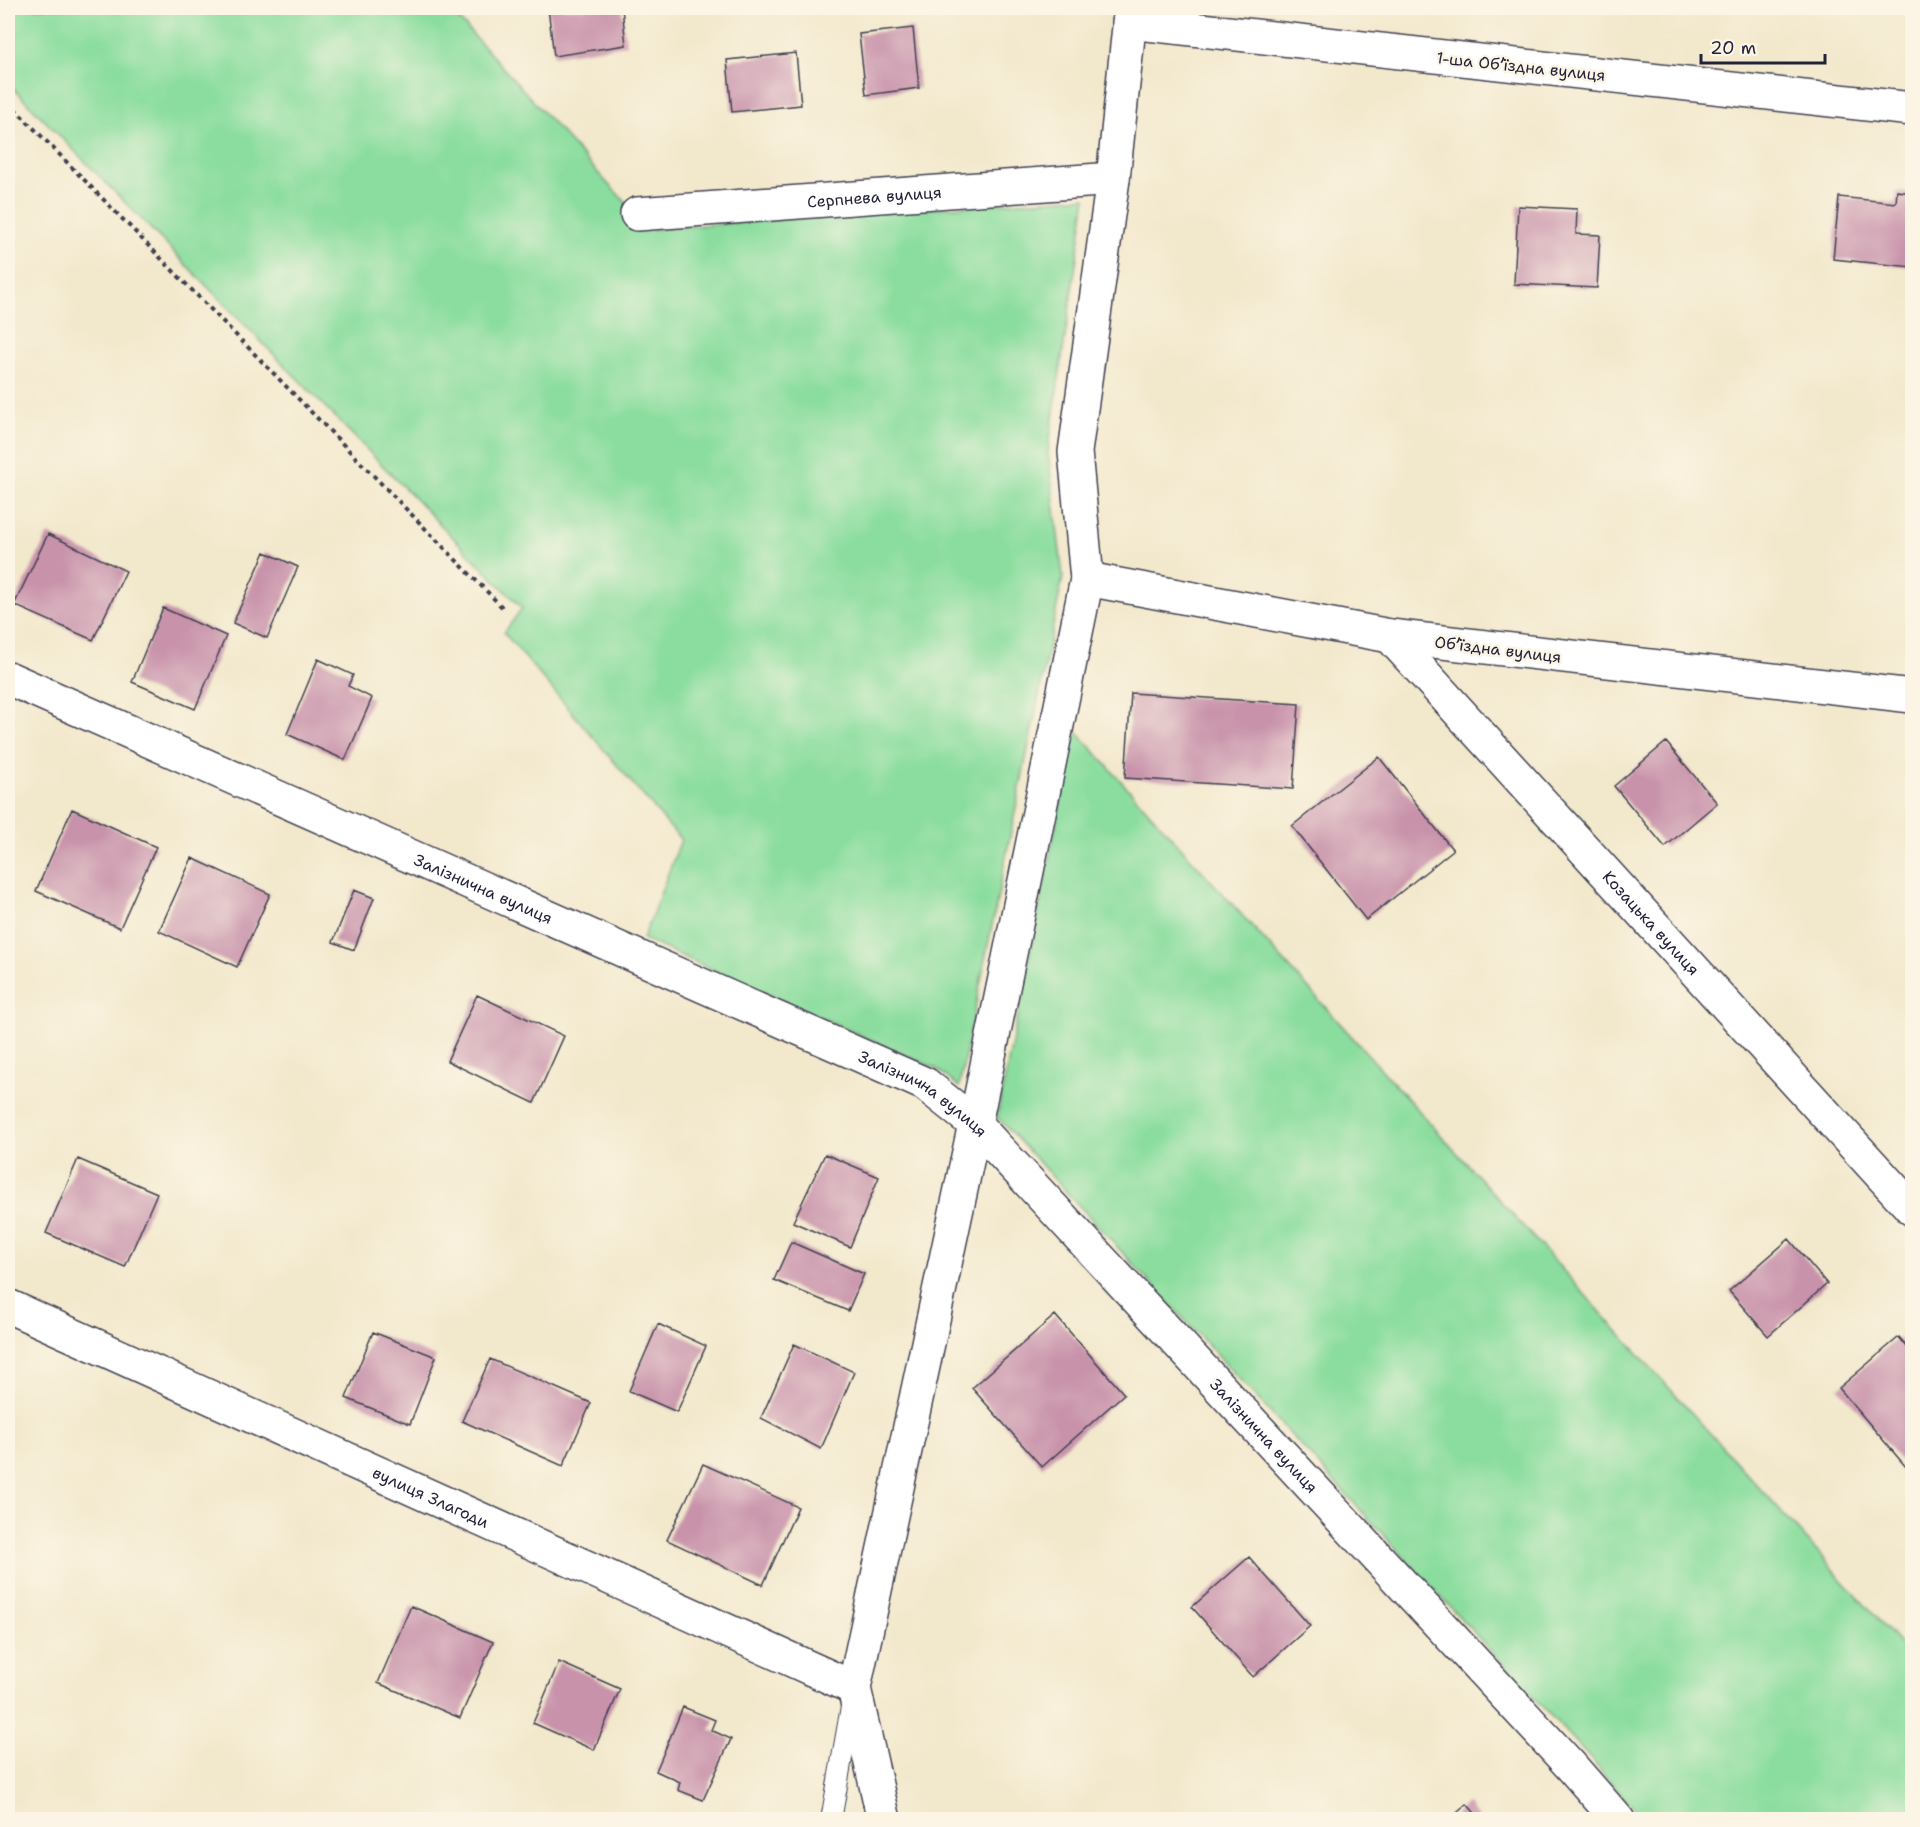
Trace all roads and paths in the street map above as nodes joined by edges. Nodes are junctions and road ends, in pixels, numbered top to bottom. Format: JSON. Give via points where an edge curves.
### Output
{"nodes":[{"id":1,"x":1130,"y":15,"type":"edge"},
{"id":2,"x":8,"y":102,"type":"edge"},
{"id":3,"x":1912,"y":109,"type":"edge"},
{"id":4,"x":1113,"y":179,"type":"junction"},
{"id":5,"x":638,"y":214,"type":"dead end"},
{"id":6,"x":1087,"y":579,"type":"junction"},
{"id":7,"x":503,"y":608,"type":"dead end"},
{"id":8,"x":1390,"y":636,"type":"junction"},
{"id":9,"x":8,"y":678,"type":"edge"},
{"id":10,"x":1912,"y":696,"type":"edge"},
{"id":11,"x":975,"y":1124,"type":"junction"},
{"id":12,"x":1912,"y":1209,"type":"edge"},
{"id":13,"x":8,"y":1306,"type":"edge"},
{"id":14,"x":854,"y":1688,"type":"junction"},
{"id":15,"x":831,"y":1820,"type":"edge"},
{"id":16,"x":884,"y":1820,"type":"edge"},
{"id":17,"x":1618,"y":1820,"type":"edge"}],
"edges":[{"from":1,"to":3,"type":"street","name":"1-ша Обʼїздна вулиця"},
{"from":1,"to":4,"type":"street"},
{"from":2,"to":7,"type":"path"},
{"from":4,"to":5,"type":"street","name":"Серпнева вулиця"},
{"from":4,"to":6,"type":"street","via":[[1076,452]]},
{"from":6,"to":8,"type":"street","name":"Обʼїздна вулиця"},
{"from":6,"to":11,"type":"street"},
{"from":8,"to":10,"type":"street","name":"Обʼїздна вулиця"},
{"from":8,"to":12,"type":"street","name":"Козацька вулиця"},
{"from":9,"to":11,"type":"street","name":"Залізнична вулиця","via":[[925,1084]]},
{"from":11,"to":14,"type":"street"},
{"from":11,"to":17,"type":"street","name":"Залізнична вулиця"},
{"from":13,"to":14,"type":"street","name":"вулиця Злагоди"},
{"from":14,"to":15,"type":"lane"},
{"from":14,"to":16,"type":"street"}]}
